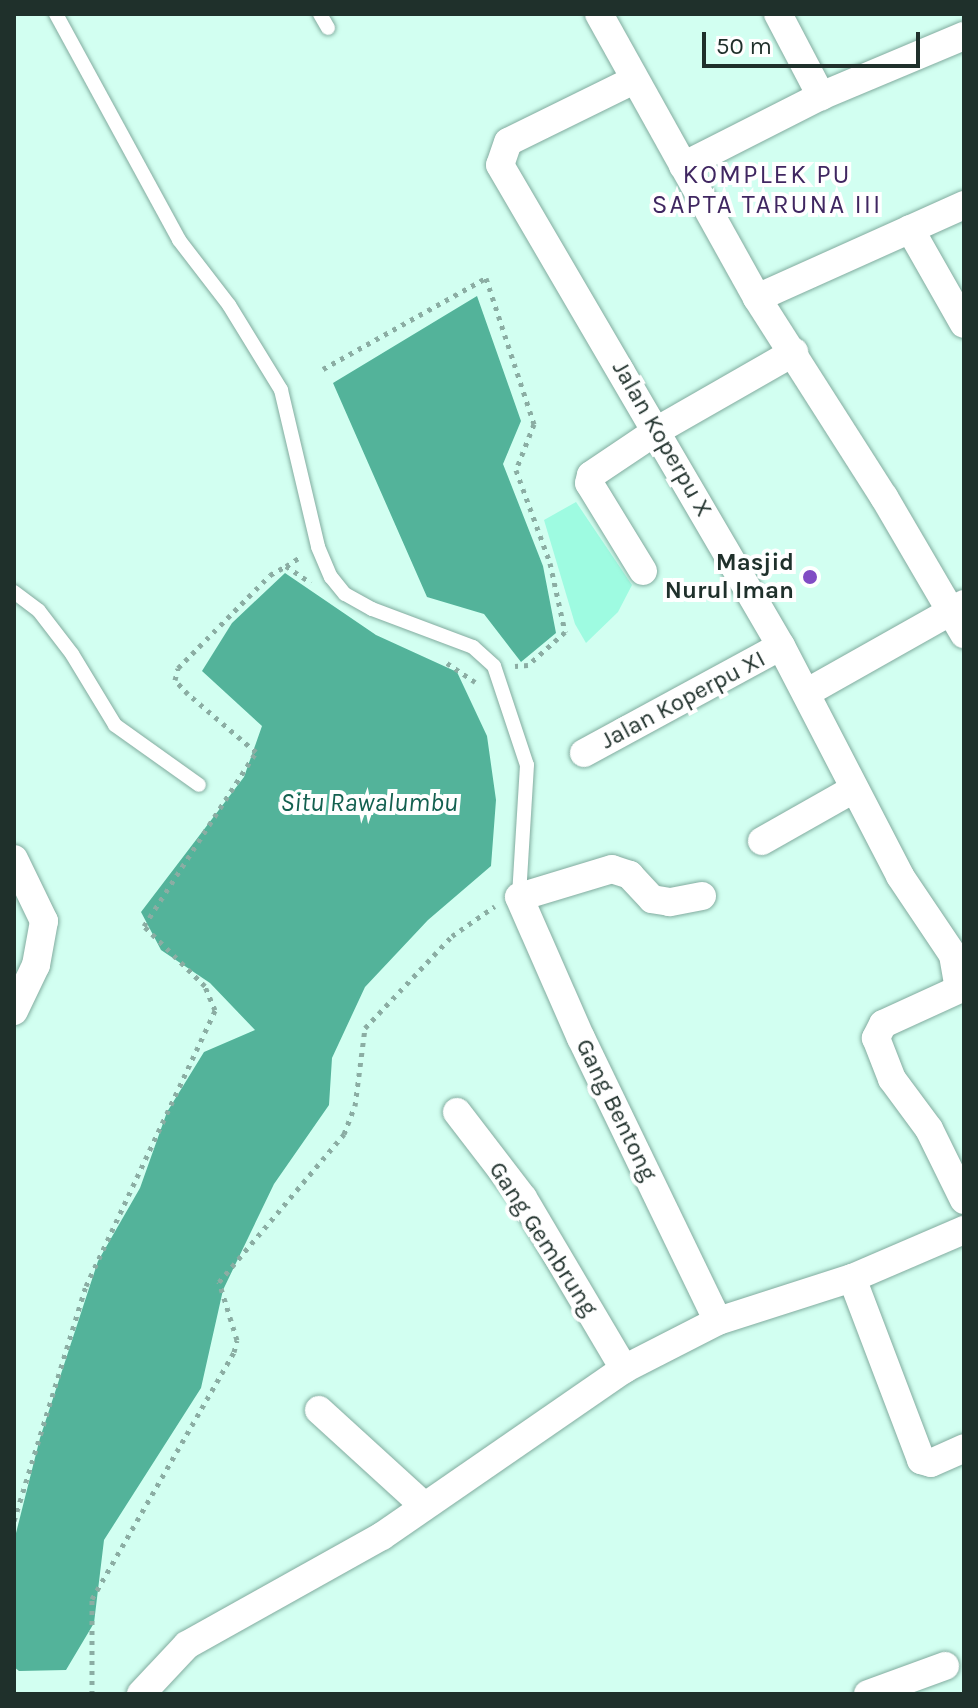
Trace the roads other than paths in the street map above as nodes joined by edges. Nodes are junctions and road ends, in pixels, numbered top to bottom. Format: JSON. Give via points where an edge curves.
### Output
{"nodes":[{"id":1,"x":56,"y":14,"type":"edge"},
{"id":2,"x":320,"y":14,"type":"edge"},
{"id":3,"x":599,"y":14,"type":"edge"},
{"id":4,"x":778,"y":14,"type":"edge"},
{"id":5,"x":328,"y":28,"type":"dead end"},
{"id":6,"x":964,"y":36,"type":"edge"},
{"id":7,"x":634,"y":80,"type":"junction"},
{"id":8,"x":821,"y":96,"type":"junction"},
{"id":9,"x":683,"y":166,"type":"junction"},
{"id":10,"x":964,"y":205,"type":"edge"},
{"id":11,"x":910,"y":229,"type":"junction"},
{"id":12,"x":757,"y":298,"type":"junction"},
{"id":13,"x":964,"y":324,"type":"edge"},
{"id":14,"x":794,"y":352,"type":"junction"},
{"id":15,"x":658,"y":430,"type":"junction"},
{"id":16,"x":643,"y":571,"type":"dead end"},
{"id":17,"x":14,"y":592,"type":"edge"},
{"id":18,"x":960,"y":617,"type":"edge"},
{"id":19,"x":781,"y":646,"type":"junction"},
{"id":20,"x":806,"y":693,"type":"junction"},
{"id":21,"x":584,"y":753,"type":"dead end"},
{"id":22,"x":199,"y":785,"type":"dead end"},
{"id":23,"x":854,"y":789,"type":"junction"},
{"id":24,"x":762,"y":841,"type":"dead end"},
{"id":25,"x":14,"y":859,"type":"edge"},
{"id":26,"x":702,"y":896,"type":"dead end"},
{"id":27,"x":505,"y":898,"type":"junction"},
{"id":28,"x":962,"y":988,"type":"edge"},
{"id":29,"x":14,"y":1011,"type":"edge"},
{"id":30,"x":457,"y":1112,"type":"dead end"},
{"id":31,"x":964,"y":1200,"type":"edge"},
{"id":32,"x":964,"y":1230,"type":"edge"},
{"id":33,"x":852,"y":1278,"type":"junction"},
{"id":34,"x":718,"y":1321,"type":"junction"},
{"id":35,"x":624,"y":1369,"type":"junction"},
{"id":36,"x":319,"y":1410,"type":"dead end"},
{"id":37,"x":964,"y":1448,"type":"edge"},
{"id":38,"x":424,"y":1506,"type":"junction"},
{"id":39,"x":945,"y":1666,"type":"dead end"},
{"id":40,"x":141,"y":1694,"type":"edge"},
{"id":41,"x":868,"y":1694,"type":"edge"}],
"edges":[{"from":1,"to":27,"type":"lane","via":[[179,240],[229,305],[281,390],[318,547],[331,577],[345,594],[372,609],[473,647],[494,666],[527,765]]},
{"from":2,"to":5,"type":"lane"},
{"from":3,"to":7,"type":"street"},
{"from":4,"to":8,"type":"street"},
{"from":6,"to":8,"type":"street"},
{"from":7,"to":9,"type":"street"},
{"from":7,"to":15,"type":"street","name":"Jalan Koperpu X","via":[[508,142],[500,165]]},
{"from":8,"to":9,"type":"street"},
{"from":9,"to":12,"type":"street"},
{"from":10,"to":11,"type":"street"},
{"from":11,"to":12,"type":"street"},
{"from":11,"to":13,"type":"street"},
{"from":12,"to":14,"type":"street"},
{"from":14,"to":15,"type":"street"},
{"from":14,"to":18,"type":"street"},
{"from":15,"to":16,"type":"street","via":[[591,475],[589,483]]},
{"from":15,"to":19,"type":"street","name":"Jalan Koperpu X"},
{"from":17,"to":22,"type":"lane","via":[[39,611],[64,643],[115,725]]},
{"from":18,"to":20,"type":"street"},
{"from":19,"to":20,"type":"street","name":"Jalan Koperpu X"},
{"from":19,"to":21,"type":"street","name":"Jalan Koperpu XI"},
{"from":20,"to":23,"type":"street","name":"Jalan Koperpu X"},
{"from":23,"to":24,"type":"street"},
{"from":23,"to":28,"type":"street","name":"Jalan Koperpu X","via":[[900,876],[953,955]]},
{"from":25,"to":29,"type":"street","via":[[44,921],[36,965]]},
{"from":26,"to":27,"type":"street","via":[[670,902],[652,899],[630,875],[612,869]]},
{"from":27,"to":34,"type":"street","name":"Gang Bentong","via":[[581,1038]]},
{"from":28,"to":31,"type":"street","via":[[883,1024],[876,1038],[892,1079],[929,1129]]},
{"from":30,"to":35,"type":"street","name":"Gang Gembrung","via":[[523,1198]]},
{"from":32,"to":33,"type":"street"},
{"from":33,"to":34,"type":"street"},
{"from":33,"to":37,"type":"street","via":[[921,1460],[931,1463]]},
{"from":34,"to":35,"type":"street"},
{"from":35,"to":38,"type":"street"},
{"from":36,"to":38,"type":"street"},
{"from":38,"to":40,"type":"street","via":[[369,1544],[187,1645]]},
{"from":39,"to":41,"type":"street"}]}
